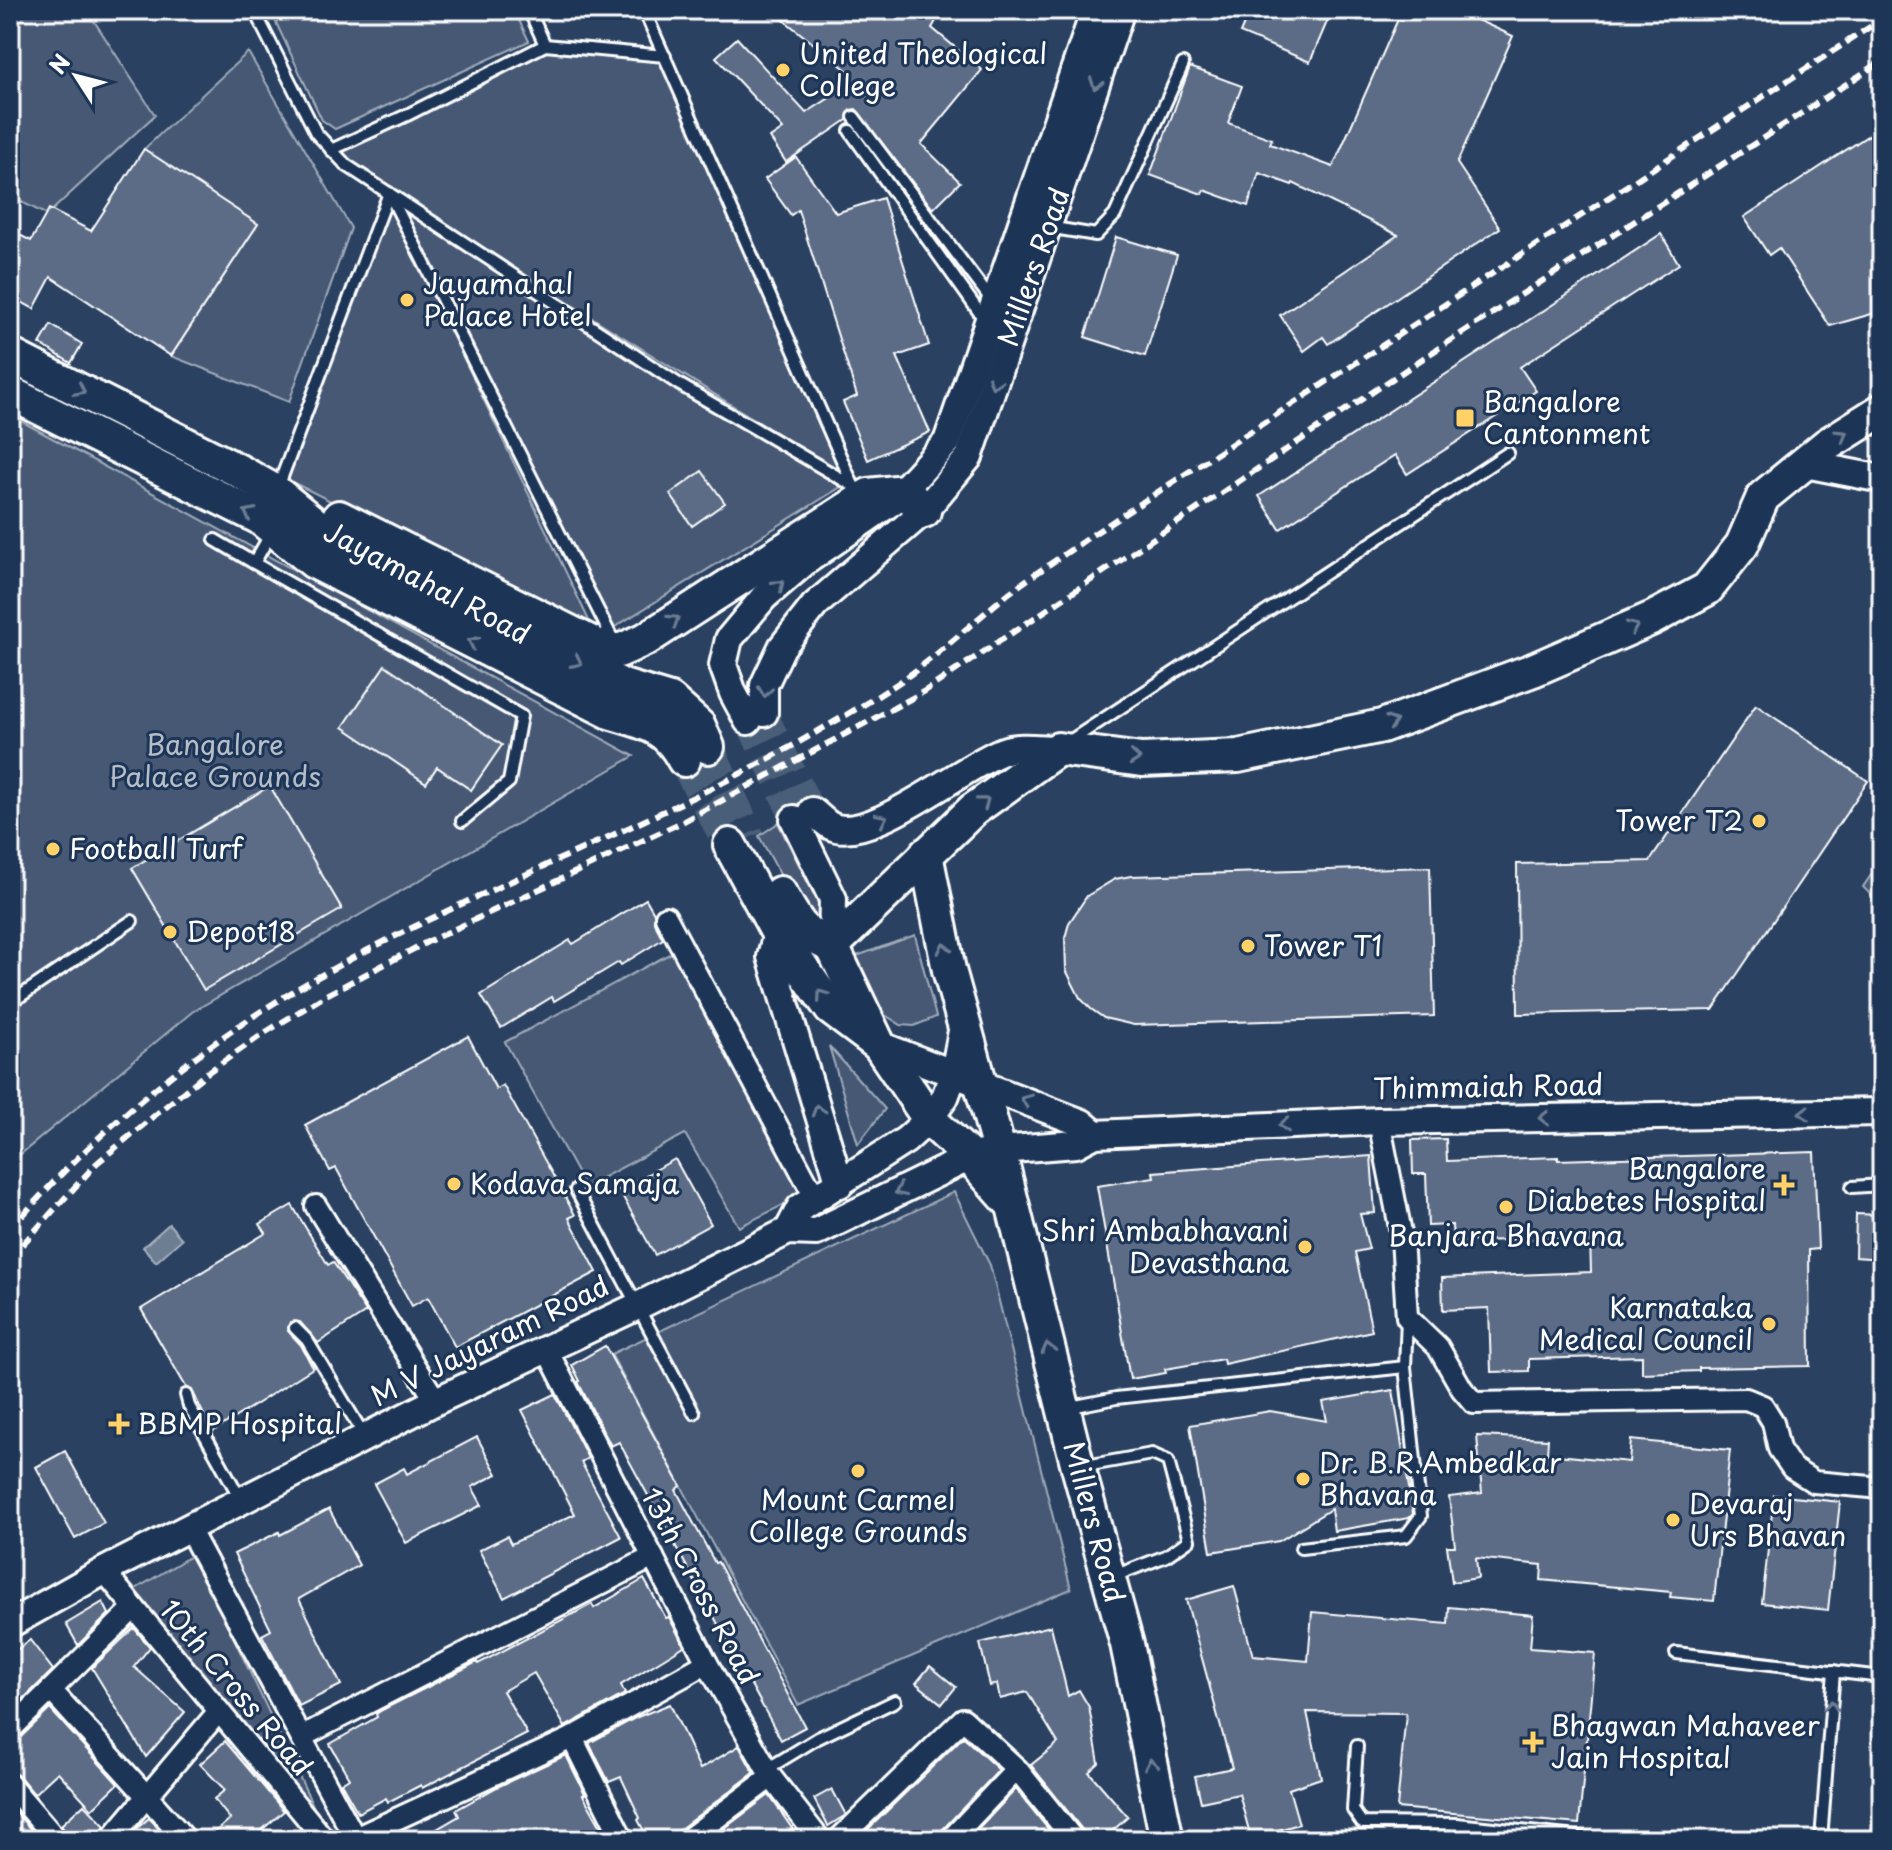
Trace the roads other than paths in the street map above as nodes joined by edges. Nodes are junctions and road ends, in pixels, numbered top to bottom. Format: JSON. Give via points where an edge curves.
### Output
{"nodes":[{"id":1,"x":254,"y":10,"type":"edge"},
{"id":2,"x":529,"y":10,"type":"edge"},
{"id":3,"x":644,"y":10,"type":"edge"},
{"id":4,"x":1095,"y":10,"type":"edge"},
{"id":5,"x":1121,"y":10,"type":"edge"},
{"id":6,"x":545,"y":45,"type":"junction"},
{"id":7,"x":665,"y":56,"type":"junction"},
{"id":8,"x":1183,"y":64,"type":"dead end"},
{"id":9,"x":854,"y":117,"type":"dead end"},
{"id":10,"x":850,"y":131,"type":"dead end"},
{"id":11,"x":331,"y":150,"type":"junction"},
{"id":12,"x":389,"y":193,"type":"junction"},
{"id":13,"x":1035,"y":224,"type":"junction"},
{"id":14,"x":991,"y":314,"type":"junction"},
{"id":15,"x":10,"y":355,"type":"edge"},
{"id":16,"x":10,"y":394,"type":"edge"},
{"id":17,"x":1882,"y":410,"type":"edge"},
{"id":18,"x":1508,"y":453,"type":"dead end"},
{"id":19,"x":1805,"y":464,"type":"junction"},
{"id":20,"x":1882,"y":479,"type":"edge"},
{"id":21,"x":861,"y":490,"type":"junction"},
{"id":22,"x":276,"y":492,"type":"junction"},
{"id":23,"x":914,"y":501,"type":"junction"},
{"id":24,"x":215,"y":540,"type":"dead end"},
{"id":25,"x":266,"y":542,"type":"dead end"},
{"id":26,"x":254,"y":563,"type":"junction"},
{"id":27,"x":619,"y":651,"type":"junction"},
{"id":28,"x":1058,"y":749,"type":"junction"},
{"id":29,"x":462,"y":821,"type":"dead end"},
{"id":30,"x":926,"y":854,"type":"junction"},
{"id":31,"x":666,"y":917,"type":"dead end"},
{"id":32,"x":132,"y":921,"type":"dead end"},
{"id":33,"x":777,"y":932,"type":"junction"},
{"id":34,"x":832,"y":946,"type":"junction"},
{"id":35,"x":10,"y":1003,"type":"edge"},
{"id":36,"x":879,"y":1045,"type":"junction"},
{"id":37,"x":967,"y":1077,"type":"junction"},
{"id":38,"x":1882,"y":1112,"type":"edge"},
{"id":39,"x":929,"y":1119,"type":"junction"},
{"id":40,"x":1379,"y":1121,"type":"junction"},
{"id":41,"x":1095,"y":1134,"type":"junction"},
{"id":42,"x":985,"y":1153,"type":"junction"},
{"id":43,"x":840,"y":1184,"type":"junction"},
{"id":44,"x":1882,"y":1185,"type":"edge"},
{"id":45,"x":1852,"y":1187,"type":"dead end"},
{"id":46,"x":576,"y":1190,"type":"dead end"},
{"id":47,"x":816,"y":1199,"type":"junction"},
{"id":48,"x":316,"y":1206,"type":"dead end"},
{"id":49,"x":788,"y":1231,"type":"junction"},
{"id":50,"x":638,"y":1306,"type":"junction"},
{"id":51,"x":1407,"y":1317,"type":"junction"},
{"id":52,"x":295,"y":1328,"type":"dead end"},
{"id":53,"x":547,"y":1350,"type":"junction"},
{"id":54,"x":1405,"y":1367,"type":"junction"},
{"id":55,"x":186,"y":1395,"type":"dead end"},
{"id":56,"x":436,"y":1401,"type":"junction"},
{"id":57,"x":1063,"y":1408,"type":"junction"},
{"id":58,"x":694,"y":1413,"type":"dead end"},
{"id":59,"x":365,"y":1437,"type":"junction"},
{"id":60,"x":1078,"y":1467,"type":"junction"},
{"id":61,"x":1882,"y":1488,"type":"edge"},
{"id":62,"x":241,"y":1500,"type":"junction"},
{"id":63,"x":188,"y":1527,"type":"junction"},
{"id":64,"x":1301,"y":1548,"type":"dead end"},
{"id":65,"x":653,"y":1557,"type":"junction"},
{"id":66,"x":104,"y":1571,"type":"junction"},
{"id":67,"x":1109,"y":1579,"type":"junction"},
{"id":68,"x":134,"y":1608,"type":"junction"},
{"id":69,"x":10,"y":1624,"type":"edge"},
{"id":70,"x":1676,"y":1653,"type":"dead end"},
{"id":71,"x":707,"y":1663,"type":"junction"},
{"id":72,"x":1834,"y":1671,"type":"junction"},
{"id":73,"x":1882,"y":1677,"type":"edge"},
{"id":74,"x":51,"y":1690,"type":"junction"},
{"id":75,"x":895,"y":1701,"type":"dead end"},
{"id":76,"x":219,"y":1711,"type":"junction"},
{"id":77,"x":10,"y":1730,"type":"edge"},
{"id":78,"x":301,"y":1737,"type":"junction"},
{"id":79,"x":572,"y":1738,"type":"junction"},
{"id":80,"x":1357,"y":1746,"type":"dead end"},
{"id":81,"x":1017,"y":1769,"type":"junction"},
{"id":82,"x":769,"y":1773,"type":"junction"},
{"id":83,"x":10,"y":1785,"type":"edge"},
{"id":84,"x":149,"y":1797,"type":"junction"},
{"id":85,"x":1457,"y":1824,"type":"junction"},
{"id":86,"x":353,"y":1839,"type":"edge"},
{"id":87,"x":57,"y":1840,"type":"edge"},
{"id":88,"x":110,"y":1840,"type":"edge"},
{"id":89,"x":186,"y":1840,"type":"edge"},
{"id":90,"x":324,"y":1840,"type":"edge"},
{"id":91,"x":623,"y":1840,"type":"edge"},
{"id":92,"x":687,"y":1840,"type":"edge"},
{"id":93,"x":820,"y":1840,"type":"edge"},
{"id":94,"x":838,"y":1840,"type":"edge"},
{"id":95,"x":950,"y":1840,"type":"edge"},
{"id":96,"x":1074,"y":1840,"type":"edge"},
{"id":97,"x":1167,"y":1840,"type":"edge"},
{"id":98,"x":1457,"y":1840,"type":"edge"},
{"id":99,"x":1603,"y":1840,"type":"edge"},
{"id":100,"x":1821,"y":1840,"type":"edge"}],
"edges":[{"from":1,"to":11,"type":"lane","via":[[316,133]]},
{"from":2,"to":6,"type":"lane"},
{"from":3,"to":7,"type":"lane"},
{"from":4,"to":13,"type":"street","name":"Millers Road"},
{"from":5,"to":13,"type":"street","name":"Millers Road","one_way":true},
{"from":6,"to":7,"type":"lane"},
{"from":6,"to":11,"type":"lane"},
{"from":7,"to":21,"type":"lane"},
{"from":8,"to":13,"type":"lane","via":[[1115,215],[1096,235]]},
{"from":9,"to":14,"type":"lane"},
{"from":10,"to":14,"type":"lane"},
{"from":11,"to":12,"type":"lane"},
{"from":12,"to":21,"type":"lane","via":[[680,385]]},
{"from":12,"to":22,"type":"lane"},
{"from":12,"to":27,"type":"lane"},
{"from":13,"to":14,"type":"street","name":"Millers Road"},
{"from":13,"to":23,"type":"street","name":"Millers Road","one_way":true,"via":[[969,457]]},
{"from":14,"to":23,"type":"street","name":"Millers Road","via":[[947,442]]},
{"from":15,"to":22,"type":"main road","name":"Jayamahal Road","one_way":true},
{"from":22,"to":16,"type":"main road","name":"Jayamahal Road","one_way":true,"via":[[332,538],[623,686],[670,700],[699,726],[696,753],[654,725],[612,713],[314,562],[260,518]]},
{"from":19,"to":17,"type":"main road","one_way":true},
{"from":18,"to":28,"type":"lane"},
{"from":19,"to":20,"type":"street"},
{"from":28,"to":19,"type":"main road","one_way":true,"via":[[1142,760],[1238,756],[1382,726],[1533,670],[1707,589],[1742,545],[1763,497]]},
{"from":21,"to":23,"type":"main road"},
{"from":27,"to":21,"type":"main road","one_way":true,"via":[[646,639]]},
{"from":22,"to":27,"type":"main road","via":[[342,518],[598,646]]},
{"from":23,"to":23,"type":"street","one_way":true,"via":[[782,647],[756,717],[733,693],[723,665],[729,639],[764,597],[806,561]]},
{"from":24,"to":26,"type":"lane"},
{"from":25,"to":26,"type":"lane"},
{"from":26,"to":29,"type":"lane","via":[[521,716],[509,782]]},
{"from":30,"to":28,"type":"main road","one_way":true,"via":[[973,810]]},
{"from":34,"to":28,"type":"street","one_way":true,"via":[[833,899],[803,815],[853,830],[881,821],[1005,750]]},
{"from":30,"to":34,"type":"main road"},
{"from":37,"to":30,"type":"main road","one_way":true,"via":[[964,1024]]},
{"from":31,"to":47,"type":"street"},
{"from":32,"to":35,"type":"lane"},
{"from":33,"to":34,"type":"main road","name":"Millers Road","via":[[739,841],[797,923],[810,937]]},
{"from":36,"to":33,"type":"main road","name":"Millers Road","one_way":true,"via":[[831,1009]]},
{"from":43,"to":33,"type":"street","one_way":true,"via":[[771,957]]},
{"from":34,"to":36,"type":"main road"},
{"from":36,"to":37,"type":"street"},
{"from":36,"to":39,"type":"main road","name":"Millers Road"},
{"from":37,"to":39,"type":"street","name":"M V Jayaram Road"},
{"from":41,"to":37,"type":"street","one_way":true,"via":[[1082,1123]]},
{"from":37,"to":42,"type":"main road"},
{"from":38,"to":40,"type":"street","name":"Thimmaiah Road","one_way":true},
{"from":39,"to":42,"type":"main road","name":"Millers Road"},
{"from":39,"to":43,"type":"street","name":"M V Jayaram Road"},
{"from":40,"to":41,"type":"street","name":"Thimmaiah Road","one_way":true},
{"from":40,"to":51,"type":"street","via":[[1402,1238]]},
{"from":41,"to":42,"type":"street","name":"Thimmaiah Road","via":[[1076,1144]]},
{"from":42,"to":49,"type":"street","name":"M V Jayaram Road","one_way":true,"via":[[816,1232]]},
{"from":57,"to":42,"type":"main road","name":"Millers Road","one_way":true,"via":[[1012,1206]]},
{"from":43,"to":47,"type":"street","name":"M V Jayaram Road"},
{"from":44,"to":45,"type":"lane"},
{"from":46,"to":50,"type":"lane"},
{"from":47,"to":49,"type":"street","name":"M V Jayaram Road","via":[[800,1208]]},
{"from":48,"to":56,"type":"street"},
{"from":49,"to":50,"type":"street","name":"M V Jayaram Road"},
{"from":50,"to":53,"type":"street","name":"M V Jayaram Road"},
{"from":50,"to":58,"type":"lane"},
{"from":51,"to":54,"type":"lane"},
{"from":51,"to":61,"type":"street","via":[[1438,1347],[1474,1403],[1746,1399],[1763,1406],[1792,1468],[1814,1482]]},
{"from":52,"to":59,"type":"lane"},
{"from":53,"to":56,"type":"street","name":"M V Jayaram Road"},
{"from":53,"to":65,"type":"street","name":"13th Cross Road"},
{"from":54,"to":57,"type":"lane"},
{"from":54,"to":64,"type":"lane","via":[[1421,1516],[1406,1536]]},
{"from":55,"to":62,"type":"lane"},
{"from":56,"to":59,"type":"street","name":"M V Jayaram Road"},
{"from":57,"to":60,"type":"main road","name":"Millers Road"},
{"from":59,"to":62,"type":"street","name":"M V Jayaram Road"},
{"from":60,"to":67,"type":"main road","name":"Millers Road"},
{"from":60,"to":67,"type":"lane","via":[[1152,1454],[1168,1461],[1189,1540],[1166,1556]]},
{"from":62,"to":63,"type":"street","name":"M V Jayaram Road"},
{"from":63,"to":66,"type":"street","name":"M V Jayaram Road"},
{"from":63,"to":78,"type":"street"},
{"from":65,"to":71,"type":"street","name":"13th Cross Road"},
{"from":65,"to":78,"type":"street"},
{"from":66,"to":68,"type":"street","name":"10th Cross Road"},
{"from":66,"to":69,"type":"street","name":"M V Jayaram Road"},
{"from":97,"to":67,"type":"main road","name":"Millers Road","one_way":true},
{"from":68,"to":74,"type":"street"},
{"from":68,"to":76,"type":"street","name":"10th Cross Road"},
{"from":70,"to":72,"type":"lane"},
{"from":71,"to":79,"type":"street"},
{"from":71,"to":82,"type":"street","name":"13th Cross Road"},
{"from":72,"to":73,"type":"lane"},
{"from":100,"to":72,"type":"lane","one_way":true},
{"from":74,"to":77,"type":"street"},
{"from":74,"to":84,"type":"street"},
{"from":75,"to":82,"type":"lane","via":[[818,1738]]},
{"from":76,"to":84,"type":"street"},
{"from":76,"to":90,"type":"street","name":"10th Cross Road"},
{"from":78,"to":86,"type":"street"},
{"from":79,"to":86,"type":"street"},
{"from":79,"to":91,"type":"street"},
{"from":80,"to":85,"type":"lane","via":[[1353,1810],[1362,1823]]},
{"from":81,"to":94,"type":"street","via":[[963,1719]]},
{"from":81,"to":95,"type":"street"},
{"from":81,"to":96,"type":"street"},
{"from":82,"to":92,"type":"street"},
{"from":82,"to":93,"type":"street","name":"13th Cross Road"},
{"from":83,"to":87,"type":"street"},
{"from":84,"to":88,"type":"street"},
{"from":84,"to":89,"type":"street"},
{"from":85,"to":98,"type":"lane"},
{"from":85,"to":99,"type":"lane"}]}
